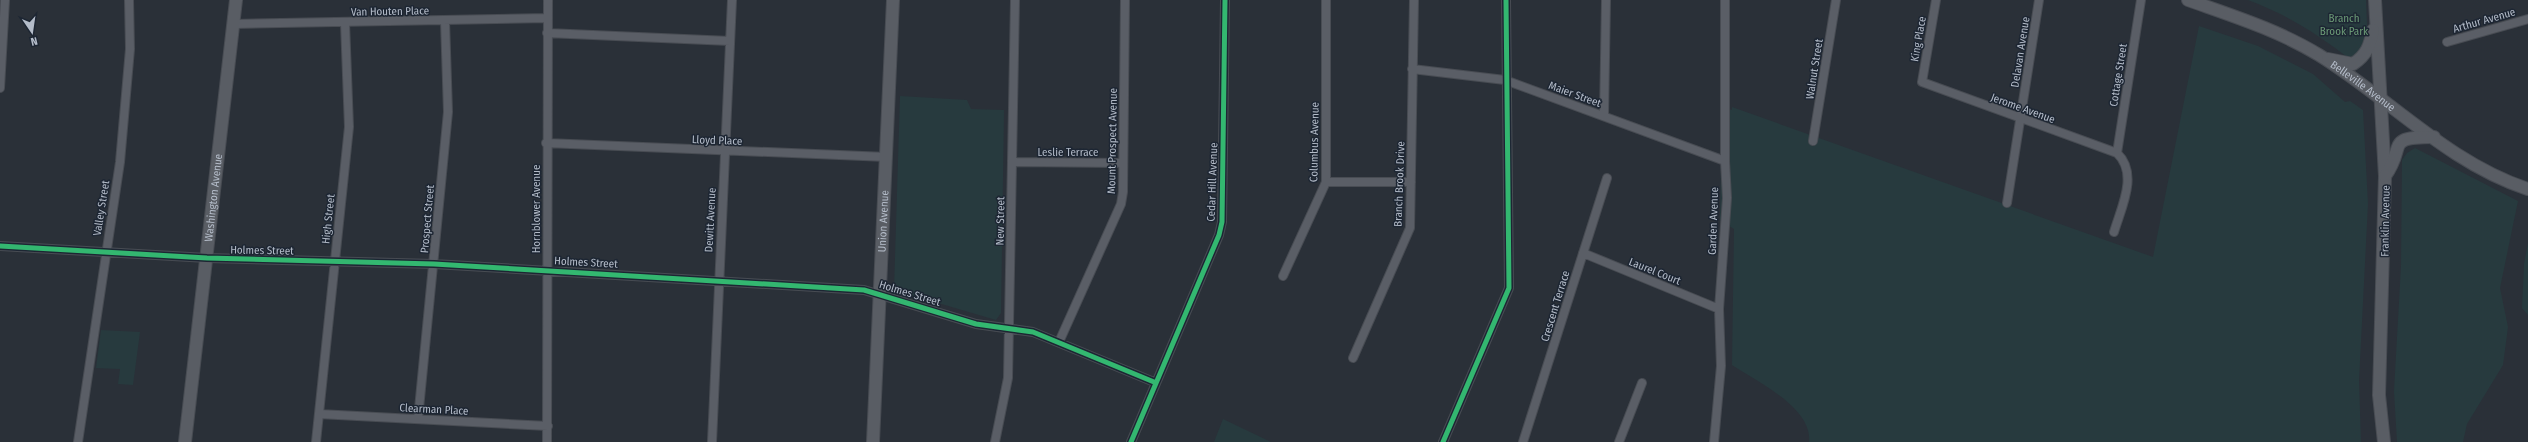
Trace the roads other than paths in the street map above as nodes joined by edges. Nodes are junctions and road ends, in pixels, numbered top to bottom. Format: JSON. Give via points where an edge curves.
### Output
{"nodes":[{"id":1,"x":5,"y":0,"type":"edge"},
{"id":2,"x":129,"y":0,"type":"edge"},
{"id":3,"x":236,"y":0,"type":"edge"},
{"id":4,"x":548,"y":0,"type":"edge"},
{"id":5,"x":732,"y":0,"type":"edge"},
{"id":6,"x":893,"y":0,"type":"edge"},
{"id":7,"x":1015,"y":0,"type":"edge"},
{"id":8,"x":1125,"y":0,"type":"edge"},
{"id":9,"x":1225,"y":0,"type":"edge"},
{"id":10,"x":1326,"y":0,"type":"edge"},
{"id":11,"x":1414,"y":0,"type":"edge"},
{"id":12,"x":1506,"y":0,"type":"edge"},
{"id":13,"x":1606,"y":0,"type":"edge"},
{"id":14,"x":1725,"y":0,"type":"edge"},
{"id":15,"x":1836,"y":0,"type":"edge"},
{"id":16,"x":1936,"y":0,"type":"edge"},
{"id":17,"x":2039,"y":0,"type":"edge"},
{"id":18,"x":2141,"y":0,"type":"edge"},
{"id":19,"x":2188,"y":0,"type":"edge"},
{"id":20,"x":2375,"y":0,"type":"edge"},
{"id":21,"x":548,"y":18,"type":"junction"},
{"id":22,"x":2528,"y":19,"type":"edge"},
{"id":23,"x":2377,"y":20,"type":"junction"},
{"id":24,"x":445,"y":21,"type":"junction"},
{"id":25,"x":345,"y":23,"type":"junction"},
{"id":26,"x":233,"y":24,"type":"junction"},
{"id":27,"x":547,"y":33,"type":"junction"},
{"id":28,"x":730,"y":41,"type":"junction"},
{"id":29,"x":2447,"y":42,"type":"dead end"},
{"id":30,"x":2319,"y":56,"type":"junction"},
{"id":31,"x":1412,"y":69,"type":"junction"},
{"id":32,"x":1505,"y":80,"type":"junction"},
{"id":33,"x":1922,"y":82,"type":"joint"},
{"id":34,"x":0,"y":88,"type":"edge"},
{"id":35,"x":2381,"y":99,"type":"junction"},
{"id":36,"x":1604,"y":116,"type":"junction"},
{"id":37,"x":2020,"y":119,"type":"junction"},
{"id":38,"x":2434,"y":137,"type":"junction"},
{"id":39,"x":1813,"y":141,"type":"dead end"},
{"id":40,"x":546,"y":143,"type":"junction"},
{"id":41,"x":725,"y":152,"type":"junction"},
{"id":42,"x":2117,"y":153,"type":"junction"},
{"id":43,"x":886,"y":157,"type":"junction"},
{"id":44,"x":1724,"y":161,"type":"junction"},
{"id":45,"x":1012,"y":162,"type":"junction"},
{"id":46,"x":1123,"y":163,"type":"junction"},
{"id":47,"x":2385,"y":176,"type":"junction"},
{"id":48,"x":1607,"y":178,"type":"dead end"},
{"id":49,"x":1326,"y":182,"type":"junction"},
{"id":50,"x":1411,"y":182,"type":"junction"},
{"id":51,"x":2528,"y":189,"type":"edge"},
{"id":52,"x":2007,"y":203,"type":"dead end"},
{"id":53,"x":2114,"y":232,"type":"dead end"},
{"id":54,"x":0,"y":246,"type":"edge"},
{"id":55,"x":106,"y":252,"type":"junction"},
{"id":56,"x":1583,"y":253,"type":"junction"},
{"id":57,"x":207,"y":258,"type":"junction"},
{"id":58,"x":334,"y":261,"type":"junction"},
{"id":59,"x":434,"y":264,"type":"junction"},
{"id":60,"x":547,"y":270,"type":"junction"},
{"id":61,"x":1283,"y":276,"type":"dead end"},
{"id":62,"x":719,"y":280,"type":"junction"},
{"id":63,"x":880,"y":294,"type":"junction"},
{"id":64,"x":1719,"y":309,"type":"junction"},
{"id":65,"x":1009,"y":328,"type":"junction"},
{"id":66,"x":1059,"y":342,"type":"junction"},
{"id":67,"x":1353,"y":358,"type":"dead end"},
{"id":68,"x":1154,"y":382,"type":"junction"},
{"id":69,"x":1642,"y":383,"type":"dead end"},
{"id":70,"x":319,"y":414,"type":"junction"},
{"id":71,"x":418,"y":419,"type":"junction"},
{"id":72,"x":548,"y":426,"type":"junction"},
{"id":73,"x":78,"y":442,"type":"edge"},
{"id":74,"x":186,"y":442,"type":"edge"},
{"id":75,"x":316,"y":442,"type":"edge"},
{"id":76,"x":547,"y":442,"type":"edge"},
{"id":77,"x":712,"y":442,"type":"edge"},
{"id":78,"x":873,"y":442,"type":"edge"},
{"id":79,"x":995,"y":442,"type":"edge"},
{"id":80,"x":1131,"y":442,"type":"edge"},
{"id":81,"x":1444,"y":442,"type":"edge"},
{"id":82,"x":1523,"y":442,"type":"edge"},
{"id":83,"x":1619,"y":442,"type":"edge"},
{"id":84,"x":1714,"y":442,"type":"edge"},
{"id":85,"x":2384,"y":442,"type":"edge"}],
"edges":[{"from":1,"to":34,"type":"street"},
{"from":2,"to":55,"type":"street","name":"Valley Street","via":[[130,49],[120,162]]},
{"from":3,"to":26,"type":"main road","name":"Washington Avenue"},
{"from":4,"to":21,"type":"street","name":"Hornblower Avenue"},
{"from":5,"to":28,"type":"street","name":"Dewitt Avenue"},
{"from":6,"to":43,"type":"main road","name":"Union Avenue"},
{"from":7,"to":45,"type":"street","name":"New Street"},
{"from":8,"to":46,"type":"street","name":"Mount Prospect Avenue"},
{"from":9,"to":68,"type":"street","name":"Cedar Hill Avenue","via":[[1222,222],[1219,235]]},
{"from":10,"to":49,"type":"street","name":"Columbus Avenue"},
{"from":11,"to":31,"type":"street","name":"Branch Brook Drive"},
{"from":12,"to":32,"type":"street"},
{"from":13,"to":36,"type":"street"},
{"from":14,"to":44,"type":"street","name":"Garden Avenue"},
{"from":15,"to":39,"type":"street","name":"Walnut Street"},
{"from":16,"to":33,"type":"street","name":"King Place"},
{"from":17,"to":37,"type":"street","name":"Delavan Avenue"},
{"from":18,"to":42,"type":"street","name":"Cottage Street"},
{"from":19,"to":30,"type":"main road","name":"Belleville Avenue","via":[[2259,25]]},
{"from":20,"to":23,"type":"main road","name":"Franklin Avenue"},
{"from":21,"to":24,"type":"street","name":"Van Houten Place"},
{"from":21,"to":27,"type":"street","name":"Hornblower Avenue"},
{"from":22,"to":29,"type":"street","name":"Arthur Avenue"},
{"from":23,"to":30,"type":"main road","via":[[2369,48],[2362,58],[2353,64]]},
{"from":23,"to":35,"type":"main road","name":"Franklin Avenue"},
{"from":24,"to":25,"type":"street","name":"Van Houten Place"},
{"from":24,"to":59,"type":"street","name":"Prospect Street","via":[[448,112]]},
{"from":25,"to":26,"type":"street","name":"Van Houten Place"},
{"from":25,"to":58,"type":"street","name":"High Street","via":[[349,127]]},
{"from":26,"to":57,"type":"main road","name":"Washington Avenue"},
{"from":27,"to":28,"type":"street"},
{"from":27,"to":40,"type":"street","name":"Hornblower Avenue"},
{"from":28,"to":41,"type":"street","name":"Dewitt Avenue"},
{"from":30,"to":35,"type":"main road","name":"Belleville Avenue"},
{"from":31,"to":32,"type":"street","name":"Maier Street"},
{"from":31,"to":50,"type":"street","name":"Branch Brook Drive"},
{"from":32,"to":36,"type":"street","name":"Maier Street"},
{"from":32,"to":81,"type":"street","via":[[1509,288]]},
{"from":33,"to":37,"type":"street","name":"Jerome Avenue"},
{"from":35,"to":38,"type":"main road","name":"Belleville Avenue"},
{"from":35,"to":47,"type":"main road","name":"Franklin Avenue"},
{"from":36,"to":44,"type":"street","name":"Maier Street"},
{"from":37,"to":42,"type":"street","name":"Jerome Avenue"},
{"from":37,"to":52,"type":"street","name":"Delavan Avenue"},
{"from":38,"to":47,"type":"main road","via":[[2412,137],[2400,142],[2395,150],[2394,164]]},
{"from":38,"to":51,"type":"main road","name":"Belleville Avenue","via":[[2483,170]]},
{"from":40,"to":41,"type":"street","name":"Lloyd Place"},
{"from":40,"to":60,"type":"street","name":"Hornblower Avenue"},
{"from":41,"to":43,"type":"street","name":"Lloyd Place"},
{"from":41,"to":62,"type":"street","name":"Dewitt Avenue"},
{"from":42,"to":53,"type":"street","via":[[2126,164],[2128,179]]},
{"from":43,"to":63,"type":"main road","name":"Union Avenue"},
{"from":44,"to":64,"type":"street","name":"Garden Avenue","via":[[1727,198]]},
{"from":45,"to":46,"type":"street","name":"Leslie Terrace"},
{"from":45,"to":65,"type":"street","name":"New Street"},
{"from":46,"to":66,"type":"street","name":"Mount Prospect Avenue","via":[[1123,192],[1120,204]]},
{"from":47,"to":85,"type":"main road","name":"Franklin Avenue","via":[[2379,395]]},
{"from":48,"to":56,"type":"street","name":"Crescent Terrace"},
{"from":49,"to":50,"type":"street"},
{"from":49,"to":61,"type":"street","name":"Columbus Avenue"},
{"from":50,"to":67,"type":"street","name":"Branch Brook Drive","via":[[1410,228]]},
{"from":54,"to":55,"type":"street","name":"Holmes Street"},
{"from":55,"to":57,"type":"street","name":"Holmes Street"},
{"from":55,"to":73,"type":"street","name":"Valley Street"},
{"from":56,"to":64,"type":"street","name":"Laurel Court"},
{"from":56,"to":82,"type":"street","name":"Crescent Terrace"},
{"from":57,"to":58,"type":"street","name":"Holmes Street"},
{"from":57,"to":74,"type":"main road","name":"Washington Avenue"},
{"from":58,"to":59,"type":"street","name":"Holmes Street"},
{"from":58,"to":70,"type":"street","name":"High Street"},
{"from":59,"to":60,"type":"street","name":"Holmes Street"},
{"from":59,"to":71,"type":"street","name":"Prospect Street"},
{"from":60,"to":62,"type":"street","name":"Holmes Street"},
{"from":60,"to":72,"type":"street","name":"Hornblower Avenue"},
{"from":62,"to":63,"type":"street","name":"Holmes Street","via":[[864,290]]},
{"from":62,"to":77,"type":"street","name":"Dewitt Avenue"},
{"from":63,"to":65,"type":"street","name":"Holmes Street","via":[[976,324]]},
{"from":63,"to":78,"type":"main road","name":"Union Avenue"},
{"from":64,"to":84,"type":"street","name":"Garden Avenue","via":[[1721,366]]},
{"from":65,"to":66,"type":"street","name":"Holmes Street","via":[[1034,332]]},
{"from":65,"to":79,"type":"street","name":"New Street","via":[[1008,378]]},
{"from":66,"to":68,"type":"street","name":"Holmes Street"},
{"from":68,"to":80,"type":"street","name":"Cedar Hill Avenue"},
{"from":69,"to":83,"type":"street"},
{"from":70,"to":71,"type":"street","name":"Clearman Place"},
{"from":70,"to":75,"type":"street","name":"High Street"},
{"from":71,"to":72,"type":"street","name":"Clearman Place"},
{"from":72,"to":76,"type":"street","name":"Hornblower Avenue"}]}
